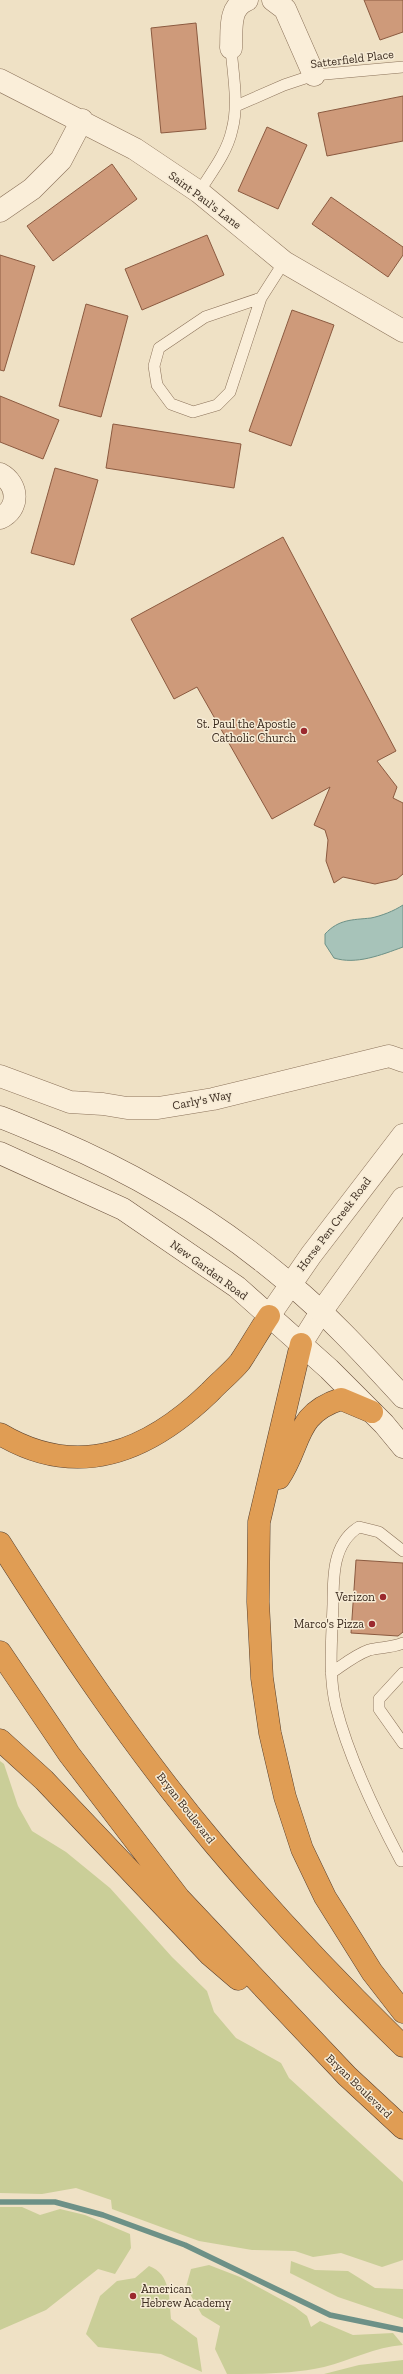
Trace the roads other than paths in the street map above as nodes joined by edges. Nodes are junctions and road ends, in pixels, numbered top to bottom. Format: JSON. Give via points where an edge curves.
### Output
{"nodes":[{"id":1,"x":247,"y":0,"type":"edge"},
{"id":2,"x":273,"y":0,"type":"edge"},
{"id":3,"x":231,"y":48,"type":"joint"},
{"id":4,"x":403,"y":67,"type":"edge"},
{"id":5,"x":314,"y":75,"type":"junction"},
{"id":6,"x":0,"y":80,"type":"edge"},
{"id":7,"x":236,"y":106,"type":"junction"},
{"id":8,"x":82,"y":120,"type":"junction"},
{"id":9,"x":199,"y":192,"type":"junction"},
{"id":10,"x":0,"y":211,"type":"edge"},
{"id":11,"x":284,"y":262,"type":"junction"},
{"id":12,"x":261,"y":298,"type":"junction"},
{"id":13,"x":403,"y":331,"type":"edge"},
{"id":14,"x":0,"y":474,"type":"edge"},
{"id":15,"x":0,"y":518,"type":"edge"},
{"id":16,"x":403,"y":1061,"type":"edge"},
{"id":17,"x":0,"y":1076,"type":"edge"},
{"id":18,"x":0,"y":1118,"type":"edge"},
{"id":19,"x":403,"y":1135,"type":"edge"},
{"id":20,"x":0,"y":1153,"type":"edge"},
{"id":21,"x":403,"y":1198,"type":"edge"},
{"id":22,"x":290,"y":1283,"type":"junction"},
{"id":23,"x":321,"y":1312,"type":"junction"},
{"id":24,"x":269,"y":1316,"type":"junction"},
{"id":25,"x":301,"y":1344,"type":"junction"},
{"id":26,"x":403,"y":1397,"type":"edge"},
{"id":27,"x":372,"y":1412,"type":"junction"},
{"id":28,"x":0,"y":1434,"type":"edge"},
{"id":29,"x":403,"y":1447,"type":"edge"},
{"id":30,"x":264,"y":1499,"type":"junction"},
{"id":31,"x":0,"y":1543,"type":"edge"},
{"id":32,"x":403,"y":1551,"type":"edge"},
{"id":33,"x":403,"y":1642,"type":"edge"},
{"id":34,"x":0,"y":1652,"type":"edge"},
{"id":35,"x":331,"y":1673,"type":"junction"},
{"id":36,"x":403,"y":1673,"type":"edge"},
{"id":37,"x":0,"y":1740,"type":"edge"},
{"id":38,"x":403,"y":1743,"type":"edge"},
{"id":39,"x":402,"y":1862,"type":"edge"},
{"id":40,"x":403,"y":2012,"type":"edge"},
{"id":41,"x":403,"y":2046,"type":"edge"},
{"id":42,"x":347,"y":2076,"type":"junction"},
{"id":43,"x":403,"y":2128,"type":"edge"}],
"edges":[{"from":1,"to":3,"type":"street","via":[[233,13]]},
{"from":2,"to":5,"type":"street","via":[[285,9]]},
{"from":3,"to":7,"type":"lane"},
{"from":4,"to":5,"type":"lane","name":"Satterfield Place"},
{"from":5,"to":7,"type":"lane","name":"Satterfield Place"},
{"from":6,"to":8,"type":"street","name":"Saint Paul's Lane"},
{"from":7,"to":9,"type":"lane","via":[[232,131],[224,150]]},
{"from":8,"to":9,"type":"street","name":"Saint Paul's Lane","via":[[135,149]]},
{"from":8,"to":10,"type":"street","via":[[61,160],[32,189]]},
{"from":9,"to":11,"type":"street","name":"Saint Paul's Lane"},
{"from":11,"to":12,"type":"lane"},
{"from":11,"to":13,"type":"street","name":"Saint Paul's Lane"},
{"from":12,"to":12,"type":"lane","via":[[205,317],[159,348],[154,366],[157,385],[171,404],[193,412],[217,405],[230,392]]},
{"from":14,"to":15,"type":"street","via":[[9,483],[15,501],[13,508]]},
{"from":16,"to":17,"type":"street","name":"Carly's Way","via":[[389,1056],[214,1099],[158,1108],[127,1108],[70,1102]]},
{"from":18,"to":22,"type":"street","via":[[98,1158],[162,1192]]},
{"from":19,"to":22,"type":"street","name":"Horse Pen Creek Road"},
{"from":20,"to":24,"type":"street","name":"New Garden Road","via":[[123,1209],[237,1287]]},
{"from":21,"to":23,"type":"street"},
{"from":22,"to":23,"type":"street"},
{"from":22,"to":24,"type":"street","name":"Horse Pen Creek Road"},
{"from":23,"to":25,"type":"street"},
{"from":23,"to":26,"type":"street","via":[[358,1347]]},
{"from":24,"to":25,"type":"street","name":"New Garden Road"},
{"from":24,"to":28,"type":"highway","via":[[239,1363],[190,1412],[146,1442],[120,1452],[76,1457],[51,1454],[25,1446]]},
{"from":25,"to":27,"type":"street","name":"New Garden Road"},
{"from":25,"to":30,"type":"highway"},
{"from":27,"to":29,"type":"street","name":"New Garden Road"},
{"from":27,"to":30,"type":"highway","via":[[341,1399],[320,1408],[306,1421],[282,1474]]},
{"from":30,"to":40,"type":"highway","via":[[259,1522],[258,1602],[262,1678],[270,1733],[285,1797],[302,1849],[325,1897],[372,1972]]},
{"from":31,"to":41,"type":"highway","name":"Bryan Boulevard","via":[[108,1705],[214,1845],[288,1928]]},
{"from":32,"to":35,"type":"lane","via":[[379,1532],[359,1528],[347,1535],[340,1546],[333,1584]]},
{"from":33,"to":35,"type":"lane","via":[[356,1656]]},
{"from":34,"to":42,"type":"highway","name":"Bryan Boulevard","via":[[69,1754],[180,1898]]},
{"from":35,"to":39,"type":"lane","via":[[336,1707],[350,1750],[381,1822]]},
{"from":36,"to":38,"type":"lane","via":[[380,1699],[379,1709]]},
{"from":37,"to":42,"type":"highway","via":[[44,1780],[210,1955]]},
{"from":42,"to":43,"type":"highway","name":"Bryan Boulevard"}]}
